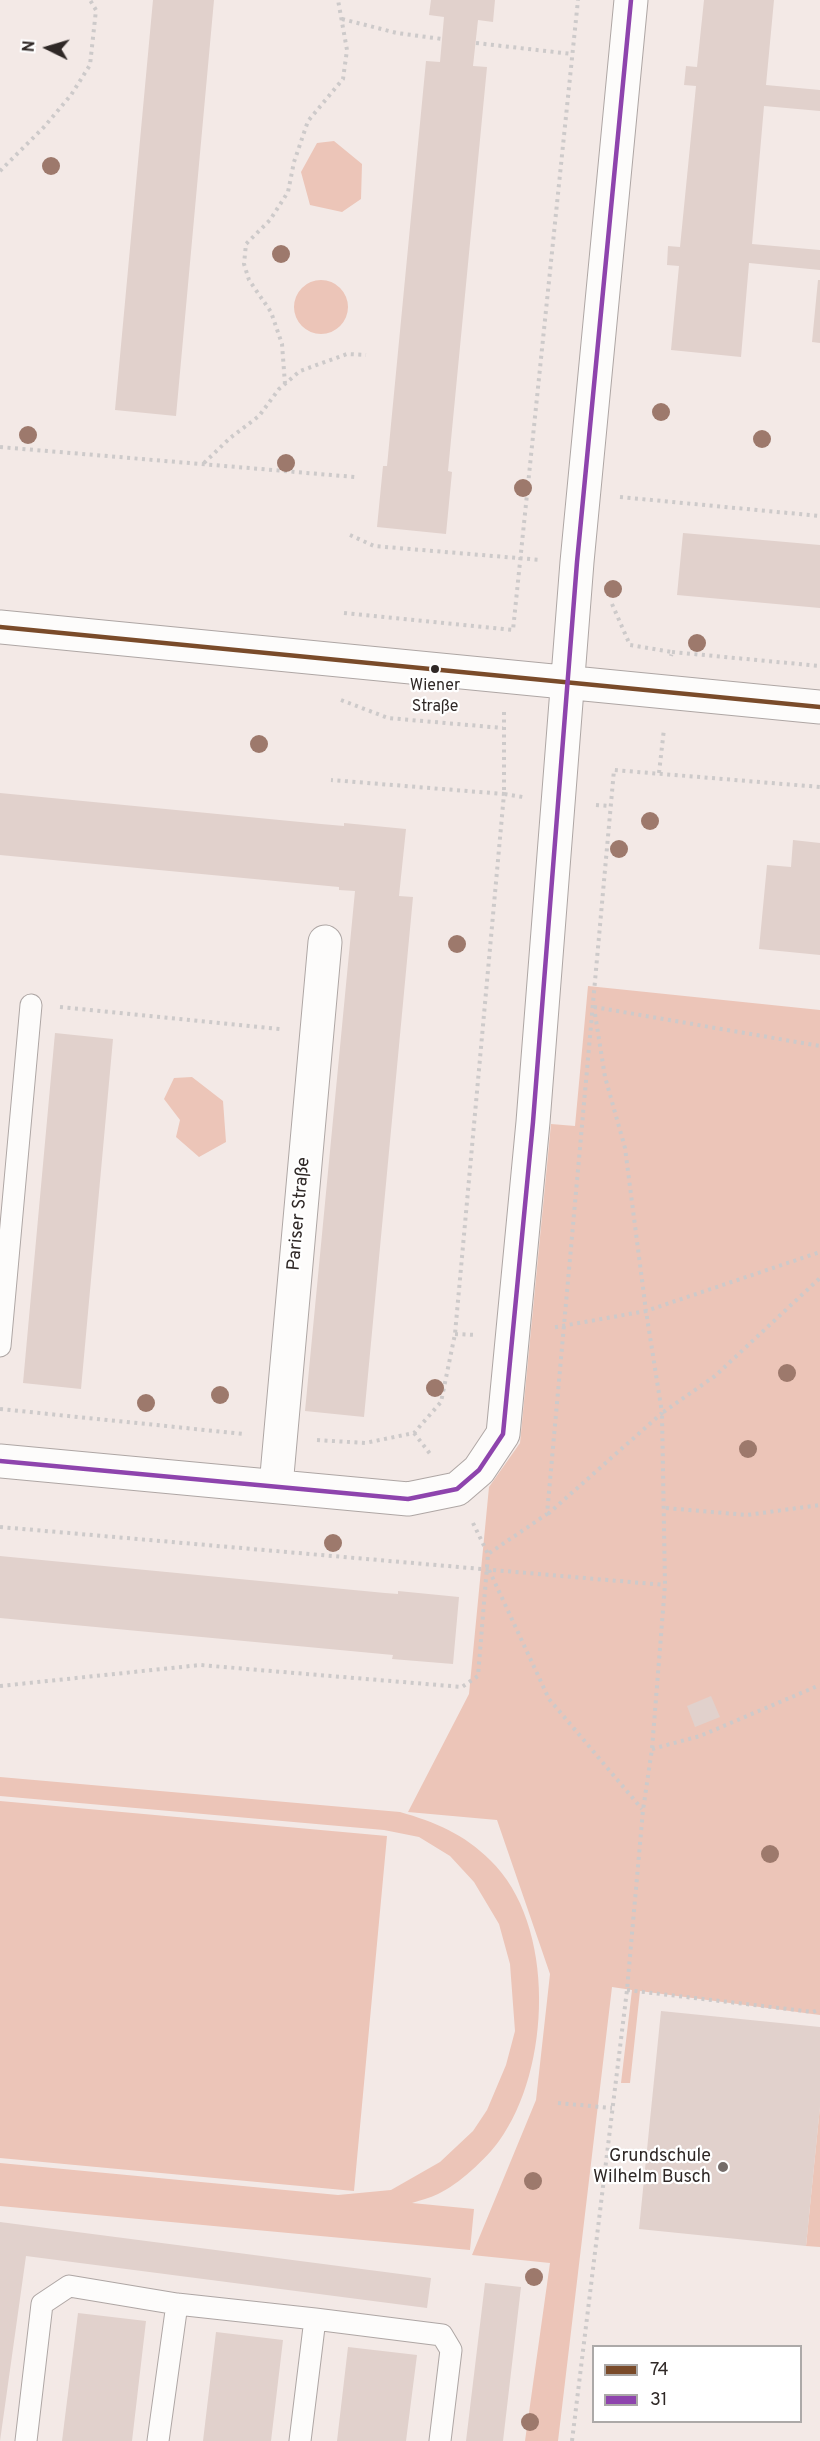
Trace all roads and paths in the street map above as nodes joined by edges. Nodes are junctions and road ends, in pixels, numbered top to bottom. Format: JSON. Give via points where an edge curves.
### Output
{"nodes":[{"id":1,"x":90,"y":0,"type":"edge"},
{"id":2,"x":338,"y":0,"type":"edge"},
{"id":3,"x":578,"y":0,"type":"edge"},
{"id":4,"x":631,"y":0,"type":"edge"},
{"id":5,"x":342,"y":19,"type":"junction"},
{"id":6,"x":442,"y":39,"type":"dead end"},
{"id":7,"x":476,"y":43,"type":"dead end"},
{"id":8,"x":572,"y":54,"type":"junction"},
{"id":9,"x":0,"y":171,"type":"edge"},
{"id":10,"x":366,"y":355,"type":"dead end"},
{"id":11,"x":285,"y":384,"type":"junction"},
{"id":12,"x":0,"y":447,"type":"edge"},
{"id":13,"x":203,"y":464,"type":"junction"},
{"id":14,"x":355,"y":477,"type":"dead end"},
{"id":15,"x":616,"y":497,"type":"dead end"},
{"id":16,"x":820,"y":516,"type":"edge"},
{"id":17,"x":350,"y":535,"type":"dead end"},
{"id":18,"x":520,"y":559,"type":"junction"},
{"id":19,"x":577,"y":562,"type":"junction"},
{"id":20,"x":608,"y":594,"type":"dead end"},
{"id":21,"x":344,"y":613,"type":"dead end"},
{"id":22,"x":0,"y":627,"type":"edge"},
{"id":23,"x":672,"y":652,"type":"junction"},
{"id":24,"x":820,"y":666,"type":"edge"},
{"id":25,"x":568,"y":682,"type":"junction"},
{"id":26,"x":668,"y":693,"type":"junction"},
{"id":27,"x":339,"y":700,"type":"dead end"},
{"id":28,"x":820,"y":707,"type":"edge"},
{"id":29,"x":502,"y":728,"type":"dead end"},
{"id":30,"x":659,"y":773,"type":"junction"},
{"id":31,"x":332,"y":780,"type":"dead end"},
{"id":32,"x":820,"y":787,"type":"edge"},
{"id":33,"x":325,"y":942,"type":"dead end"},
{"id":34,"x":31,"y":1005,"type":"joint"},
{"id":35,"x":594,"y":1006,"type":"junction"},
{"id":36,"x":317,"y":1032,"type":"junction"},
{"id":37,"x":820,"y":1046,"type":"edge"},
{"id":38,"x":820,"y":1252,"type":"edge"},
{"id":39,"x":820,"y":1278,"type":"edge"},
{"id":40,"x":646,"y":1311,"type":"junction"},
{"id":41,"x":564,"y":1324,"type":"junction"},
{"id":42,"x":455,"y":1334,"type":"junction"},
{"id":43,"x":513,"y":1337,"type":"junction"},
{"id":44,"x":0,"y":1346,"type":"edge"},
{"id":45,"x":0,"y":1409,"type":"edge"},
{"id":46,"x":662,"y":1413,"type":"junction"},
{"id":47,"x":280,"y":1438,"type":"junction"},
{"id":48,"x":0,"y":1461,"type":"edge"},
{"id":49,"x":276,"y":1486,"type":"junction"},
{"id":50,"x":820,"y":1505,"type":"edge"},
{"id":51,"x":666,"y":1508,"type":"junction"},
{"id":52,"x":547,"y":1514,"type":"junction"},
{"id":53,"x":0,"y":1527,"type":"edge"},
{"id":54,"x":489,"y":1569,"type":"junction"},
{"id":55,"x":665,"y":1585,"type":"junction"},
{"id":56,"x":820,"y":1685,"type":"edge"},
{"id":57,"x":0,"y":1686,"type":"edge"},
{"id":58,"x":652,"y":1749,"type":"junction"},
{"id":59,"x":643,"y":1810,"type":"junction"},
{"id":60,"x":627,"y":1990,"type":"junction"},
{"id":61,"x":820,"y":2009,"type":"edge"},
{"id":62,"x":558,"y":2103,"type":"dead end"},
{"id":63,"x":612,"y":2108,"type":"junction"},
{"id":64,"x":177,"y":2304,"type":"junction"},
{"id":65,"x":315,"y":2319,"type":"junction"},
{"id":66,"x":26,"y":2441,"type":"edge"},
{"id":67,"x":158,"y":2441,"type":"edge"},
{"id":68,"x":300,"y":2441,"type":"edge"},
{"id":69,"x":440,"y":2441,"type":"edge"},
{"id":70,"x":572,"y":2441,"type":"edge"}],
"edges":[{"from":1,"to":9,"type":"path","via":[[96,10],[90,65],[44,127]]},
{"from":2,"to":5,"type":"path"},
{"from":3,"to":8,"type":"path"},
{"from":4,"to":19,"type":"street"},
{"from":5,"to":6,"type":"path"},
{"from":5,"to":11,"type":"path","via":[[347,50],[343,79],[308,121],[288,192],[270,220],[246,244],[244,264],[249,280],[271,312],[282,344]]},
{"from":7,"to":8,"type":"path"},
{"from":8,"to":18,"type":"path"},
{"from":10,"to":11,"type":"path","via":[[330,358],[300,371]]},
{"from":11,"to":13,"type":"path","via":[[259,416]]},
{"from":12,"to":13,"type":"path"},
{"from":13,"to":14,"type":"path"},
{"from":15,"to":16,"type":"path"},
{"from":17,"to":18,"type":"path","via":[[374,546]]},
{"from":18,"to":19,"type":"path"},
{"from":18,"to":21,"type":"path","via":[[513,630]]},
{"from":19,"to":25,"type":"street"},
{"from":20,"to":23,"type":"path","via":[[630,645]]},
{"from":22,"to":25,"type":"street"},
{"from":23,"to":24,"type":"path"},
{"from":23,"to":26,"type":"path"},
{"from":25,"to":26,"type":"street"},
{"from":25,"to":43,"type":"street"},
{"from":26,"to":28,"type":"street"},
{"from":26,"to":30,"type":"path"},
{"from":27,"to":29,"type":"path","via":[[388,718]]},
{"from":30,"to":32,"type":"path"},
{"from":30,"to":35,"type":"path","via":[[614,770]]},
{"from":31,"to":42,"type":"path","via":[[504,794]]},
{"from":33,"to":36,"type":"street","name":"Pariser Straße"},
{"from":34,"to":36,"type":"path"},
{"from":34,"to":44,"type":"lane"},
{"from":35,"to":37,"type":"path"},
{"from":35,"to":40,"type":"path","via":[[605,1077],[625,1148]]},
{"from":35,"to":41,"type":"path"},
{"from":36,"to":47,"type":"street","name":"Pariser Straße"},
{"from":38,"to":40,"type":"path"},
{"from":39,"to":46,"type":"path","via":[[715,1376]]},
{"from":40,"to":41,"type":"path"},
{"from":40,"to":46,"type":"path"},
{"from":41,"to":43,"type":"path"},
{"from":41,"to":52,"type":"path"},
{"from":42,"to":43,"type":"path"},
{"from":42,"to":47,"type":"path","via":[[441,1402],[414,1433],[365,1443]]},
{"from":43,"to":49,"type":"street","via":[[503,1434],[479,1470],[457,1489],[408,1499]]},
{"from":45,"to":47,"type":"path"},
{"from":46,"to":51,"type":"path"},
{"from":46,"to":52,"type":"path"},
{"from":47,"to":49,"type":"street","name":"Pariser Straße"},
{"from":48,"to":49,"type":"street"},
{"from":50,"to":51,"type":"path","via":[[747,1515]]},
{"from":51,"to":55,"type":"path"},
{"from":52,"to":54,"type":"path","via":[[488,1554]]},
{"from":53,"to":54,"type":"path"},
{"from":54,"to":55,"type":"path"},
{"from":54,"to":57,"type":"path","via":[[478,1676],[462,1687],[200,1665]]},
{"from":54,"to":59,"type":"path","via":[[549,1699]]},
{"from":55,"to":58,"type":"path"},
{"from":56,"to":58,"type":"path","via":[[700,1736]]},
{"from":58,"to":59,"type":"path"},
{"from":59,"to":60,"type":"path"},
{"from":60,"to":61,"type":"path","via":[[813,2012]]},
{"from":60,"to":63,"type":"path"},
{"from":62,"to":63,"type":"path"},
{"from":63,"to":70,"type":"path"},
{"from":64,"to":65,"type":"lane"},
{"from":64,"to":66,"type":"lane","via":[[69,2286],[42,2304]]},
{"from":64,"to":67,"type":"lane"},
{"from":65,"to":68,"type":"lane"},
{"from":65,"to":69,"type":"lane","via":[[442,2335],[451,2350]]}]}
